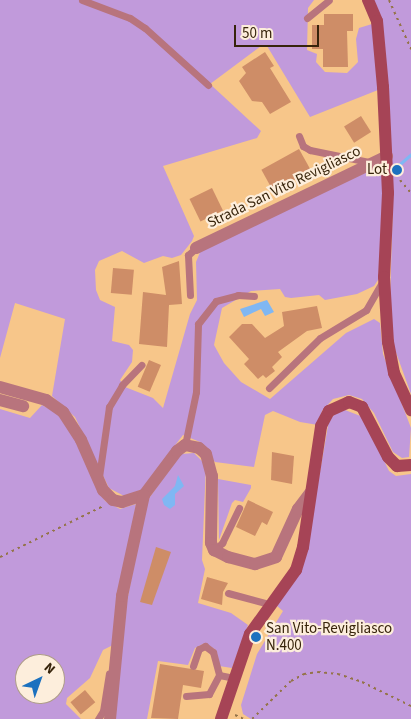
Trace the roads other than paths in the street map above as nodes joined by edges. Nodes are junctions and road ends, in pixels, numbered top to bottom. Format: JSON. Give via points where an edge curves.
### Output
{"nodes":[{"id":1,"x":82,"y":0,"type":"edge"},
{"id":2,"x":328,"y":0,"type":"edge"},
{"id":3,"x":368,"y":0,"type":"edge"},
{"id":4,"x":306,"y":18,"type":"dead end"},
{"id":5,"x":208,"y":85,"type":"dead end"},
{"id":6,"x":299,"y":136,"type":"dead end"},
{"id":7,"x":386,"y":156,"type":"junction"},
{"id":8,"x":372,"y":163,"type":"junction"},
{"id":9,"x":196,"y":248,"type":"joint"},
{"id":10,"x":384,"y":277,"type":"junction"},
{"id":11,"x":190,"y":295,"type":"dead end"},
{"id":12,"x":254,"y":296,"type":"dead end"},
{"id":13,"x":141,"y":365,"type":"dead end"},
{"id":14,"x":0,"y":387,"type":"edge"},
{"id":15,"x":269,"y":388,"type":"dead end"},
{"id":16,"x":0,"y":400,"type":"edge"},
{"id":17,"x":23,"y":406,"type":"dead end"},
{"id":18,"x":411,"y":410,"type":"edge"},
{"id":19,"x":185,"y":445,"type":"junction"},
{"id":20,"x":411,"y":465,"type":"edge"},
{"id":21,"x":99,"y":479,"type":"junction"},
{"id":22,"x":310,"y":493,"type":"junction"},
{"id":23,"x":144,"y":495,"type":"junction"},
{"id":24,"x":239,"y":508,"type":"dead end"},
{"id":25,"x":214,"y":550,"type":"junction"},
{"id":26,"x":228,"y":594,"type":"dead end"},
{"id":27,"x":269,"y":604,"type":"junction"},
{"id":28,"x":114,"y":664,"type":"junction"},
{"id":29,"x":192,"y":666,"type":"dead end"},
{"id":30,"x":219,"y":675,"type":"junction"},
{"id":31,"x":234,"y":678,"type":"junction"},
{"id":32,"x":186,"y":696,"type":"dead end"},
{"id":33,"x":225,"y":717,"type":"edge"},
{"id":34,"x":98,"y":719,"type":"edge"},
{"id":35,"x":110,"y":719,"type":"edge"}],
"edges":[{"from":1,"to":5,"type":"lane","via":[[130,18],[145,28]]},
{"from":2,"to":4,"type":"lane"},
{"from":3,"to":7,"type":"street","via":[[377,21],[380,44]]},
{"from":6,"to":8,"type":"lane","via":[[303,146],[310,150]]},
{"from":7,"to":8,"type":"street","name":"Strada San Vito Revigliasco"},
{"from":7,"to":10,"type":"street"},
{"from":8,"to":9,"type":"street","name":"Strada San Vito Revigliasco"},
{"from":9,"to":11,"type":"lane","via":[[188,255]]},
{"from":10,"to":15,"type":"lane","via":[[366,310],[320,338]]},
{"from":10,"to":18,"type":"street","via":[[390,358]]},
{"from":12,"to":19,"type":"lane","via":[[238,295],[216,301],[198,324],[196,392]]},
{"from":13,"to":21,"type":"lane","via":[[122,385],[109,407]]},
{"from":14,"to":21,"type":"street","via":[[46,400],[64,412]]},
{"from":16,"to":17,"type":"street"},
{"from":19,"to":23,"type":"street"},
{"from":19,"to":25,"type":"street","via":[[199,448],[210,462]]},
{"from":20,"to":22,"type":"street","via":[[397,466],[388,457],[362,407],[349,402],[341,404],[329,411],[321,426]]},
{"from":21,"to":23,"type":"street","via":[[107,496],[113,500],[122,502]]},
{"from":22,"to":25,"type":"street","via":[[298,509],[284,545],[269,562],[255,564]]},
{"from":22,"to":27,"type":"street","via":[[303,547],[296,570]]},
{"from":23,"to":28,"type":"street","via":[[122,596]]},
{"from":24,"to":25,"type":"lane","via":[[222,543]]},
{"from":26,"to":27,"type":"lane"},
{"from":27,"to":31,"type":"street","via":[[250,634]]},
{"from":28,"to":34,"type":"lane"},
{"from":28,"to":35,"type":"street"},
{"from":29,"to":30,"type":"lane","via":[[199,649],[205,646],[213,652]]},
{"from":30,"to":31,"type":"lane"},
{"from":30,"to":32,"type":"lane","via":[[209,694]]},
{"from":31,"to":33,"type":"street"}]}
